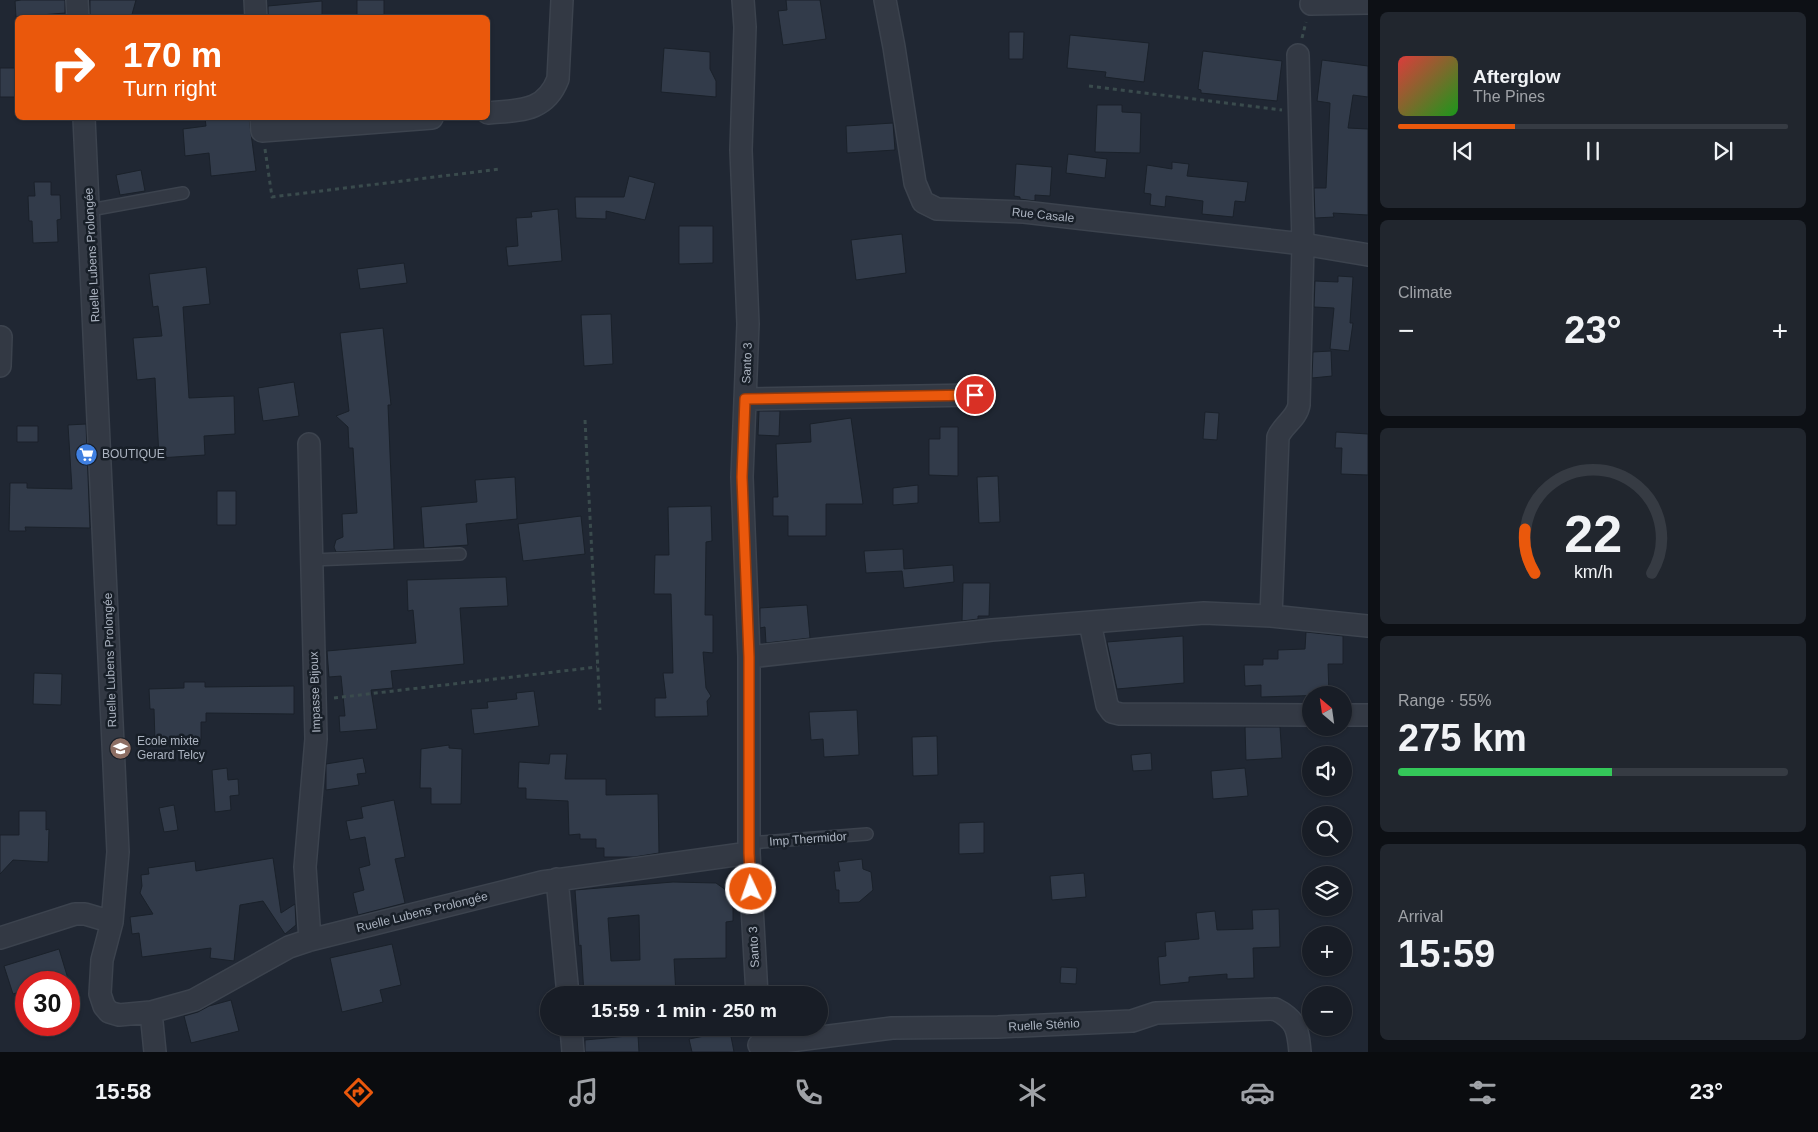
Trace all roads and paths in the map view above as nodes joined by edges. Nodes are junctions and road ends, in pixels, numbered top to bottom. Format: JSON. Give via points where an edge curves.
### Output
{"nodes":[{"id":1,"x":77,"y":0,"type":"edge"},
{"id":2,"x":255,"y":0,"type":"edge"},
{"id":3,"x":562,"y":0,"type":"edge"},
{"id":4,"x":743,"y":0,"type":"edge"},
{"id":5,"x":885,"y":0,"type":"edge"},
{"id":6,"x":1311,"y":4,"type":"joint"},
{"id":7,"x":1368,"y":4,"type":"edge"},
{"id":8,"x":78,"y":15,"type":"edge"},
{"id":9,"x":256,"y":15,"type":"edge"},
{"id":10,"x":1298,"y":55,"type":"joint"},
{"id":11,"x":1089,"y":86,"type":"dead end"},
{"id":12,"x":1300,"y":112,"type":"junction"},
{"id":13,"x":490,"y":113,"type":"edge"},
{"id":14,"x":84,"y":120,"type":"edge"},
{"id":15,"x":375,"y":120,"type":"edge"},
{"id":16,"x":261,"y":124,"type":"edge"},
{"id":17,"x":500,"y":169,"type":"dead end"},
{"id":18,"x":183,"y":193,"type":"dead end"},
{"id":19,"x":90,"y":210,"type":"junction"},
{"id":20,"x":1303,"y":244,"type":"junction"},
{"id":21,"x":1368,"y":255,"type":"edge"},
{"id":22,"x":1,"y":337,"type":"edge"},
{"id":23,"x":0,"y":366,"type":"edge"},
{"id":24,"x":975,"y":395,"type":"dead end"},
{"id":25,"x":745,"y":399,"type":"junction"},
{"id":26,"x":585,"y":420,"type":"dead end"},
{"id":27,"x":308,"y":444,"type":"dead end"},
{"id":28,"x":460,"y":554,"type":"dead end"},
{"id":29,"x":312,"y":560,"type":"junction"},
{"id":30,"x":1271,"y":616,"type":"junction"},
{"id":31,"x":1090,"y":622,"type":"junction"},
{"id":32,"x":1368,"y":626,"type":"edge"},
{"id":33,"x":749,"y":657,"type":"junction"},
{"id":34,"x":597,"y":667,"type":"junction"},
{"id":35,"x":315,"y":700,"type":"junction"},
{"id":36,"x":600,"y":710,"type":"dead end"},
{"id":37,"x":1302,"y":715,"type":"edge"},
{"id":38,"x":1352,"y":715,"type":"edge"},
{"id":39,"x":1368,"y":715,"type":"edge"},
{"id":40,"x":867,"y":834,"type":"dead end"},
{"id":41,"x":749,"y":848,"type":"junction"},
{"id":42,"x":557,"y":880,"type":"junction"},
{"id":43,"x":112,"y":922,"type":"junction"},
{"id":44,"x":0,"y":938,"type":"edge"},
{"id":45,"x":310,"y":940,"type":"junction"},
{"id":46,"x":567,"y":986,"type":"edge"},
{"id":47,"x":757,"y":986,"type":"edge"},
{"id":48,"x":151,"y":1012,"type":"junction"},
{"id":49,"x":572,"y":1036,"type":"edge"},
{"id":50,"x":759,"y":1042,"type":"edge"},
{"id":51,"x":155,"y":1052,"type":"edge"},
{"id":52,"x":573,"y":1052,"type":"edge"},
{"id":53,"x":1300,"y":1052,"type":"edge"}],
"edges":[{"from":1,"to":8,"type":"street"},
{"from":2,"to":9,"type":"street"},
{"from":3,"to":13,"type":"street","via":[[558,80],[553,92],[541,104],[525,110]]},
{"from":4,"to":25,"type":"street","name":"Santo 3","via":[[741,150],[748,324]]},
{"from":5,"to":20,"type":"street","name":"Rue Casale","via":[[915,183],[923,202],[937,209],[1024,212]]},
{"from":6,"to":7,"type":"street"},
{"from":6,"to":10,"type":"path"},
{"from":10,"to":12,"type":"street"},
{"from":11,"to":12,"type":"path"},
{"from":12,"to":20,"type":"street"},
{"from":14,"to":19,"type":"street","name":"Ruelle Lubens Prolongée"},
{"from":15,"to":16,"type":"street"},
{"from":16,"to":17,"type":"path","via":[[272,197]]},
{"from":18,"to":19,"type":"lane"},
{"from":19,"to":43,"type":"street","name":"Ruelle Lubens Prolongée","via":[[118,852]]},
{"from":20,"to":21,"type":"street","name":"Rue Casale"},
{"from":20,"to":30,"type":"street","via":[[1299,405],[1298,412],[1278,437]]},
{"from":22,"to":23,"type":"street"},
{"from":24,"to":25,"type":"street"},
{"from":25,"to":33,"type":"street","name":"Santo 3","via":[[742,477]]},
{"from":26,"to":34,"type":"path"},
{"from":27,"to":29,"type":"street","name":"Impasse Bijoux"},
{"from":28,"to":29,"type":"lane"},
{"from":29,"to":35,"type":"street","name":"Impasse Bijoux"},
{"from":30,"to":31,"type":"street","via":[[1204,613]]},
{"from":30,"to":32,"type":"street"},
{"from":31,"to":33,"type":"street"},
{"from":31,"to":37,"type":"street","via":[[1106,706],[1112,712]]},
{"from":33,"to":41,"type":"street","name":"Santo 3"},
{"from":34,"to":35,"type":"path"},
{"from":34,"to":36,"type":"path"},
{"from":35,"to":45,"type":"street","name":"Impasse Bijoux","via":[[316,739],[305,867]]},
{"from":38,"to":39,"type":"street"},
{"from":40,"to":41,"type":"lane","name":"Imp Thermidor"},
{"from":41,"to":42,"type":"street","name":"Ruelle Lubens Prolongée"},
{"from":41,"to":47,"type":"street","name":"Santo 3"},
{"from":42,"to":45,"type":"street","name":"Ruelle Lubens Prolongée"},
{"from":42,"to":46,"type":"street"},
{"from":43,"to":44,"type":"street","via":[[75,914]]},
{"from":43,"to":48,"type":"street","name":"Ruelle Lubens Prolongée","via":[[102,960],[100,994],[104,1006],[109,1012],[119,1015]]},
{"from":45,"to":48,"type":"street","name":"Ruelle Lubens Prolongée","via":[[289,947],[194,1000]]},
{"from":48,"to":51,"type":"street"},
{"from":49,"to":52,"type":"street"},
{"from":50,"to":53,"type":"street","name":"Ruelle Sténio","via":[[892,1028],[1122,1021],[1156,1012],[1275,1009],[1293,1021]]}]}
